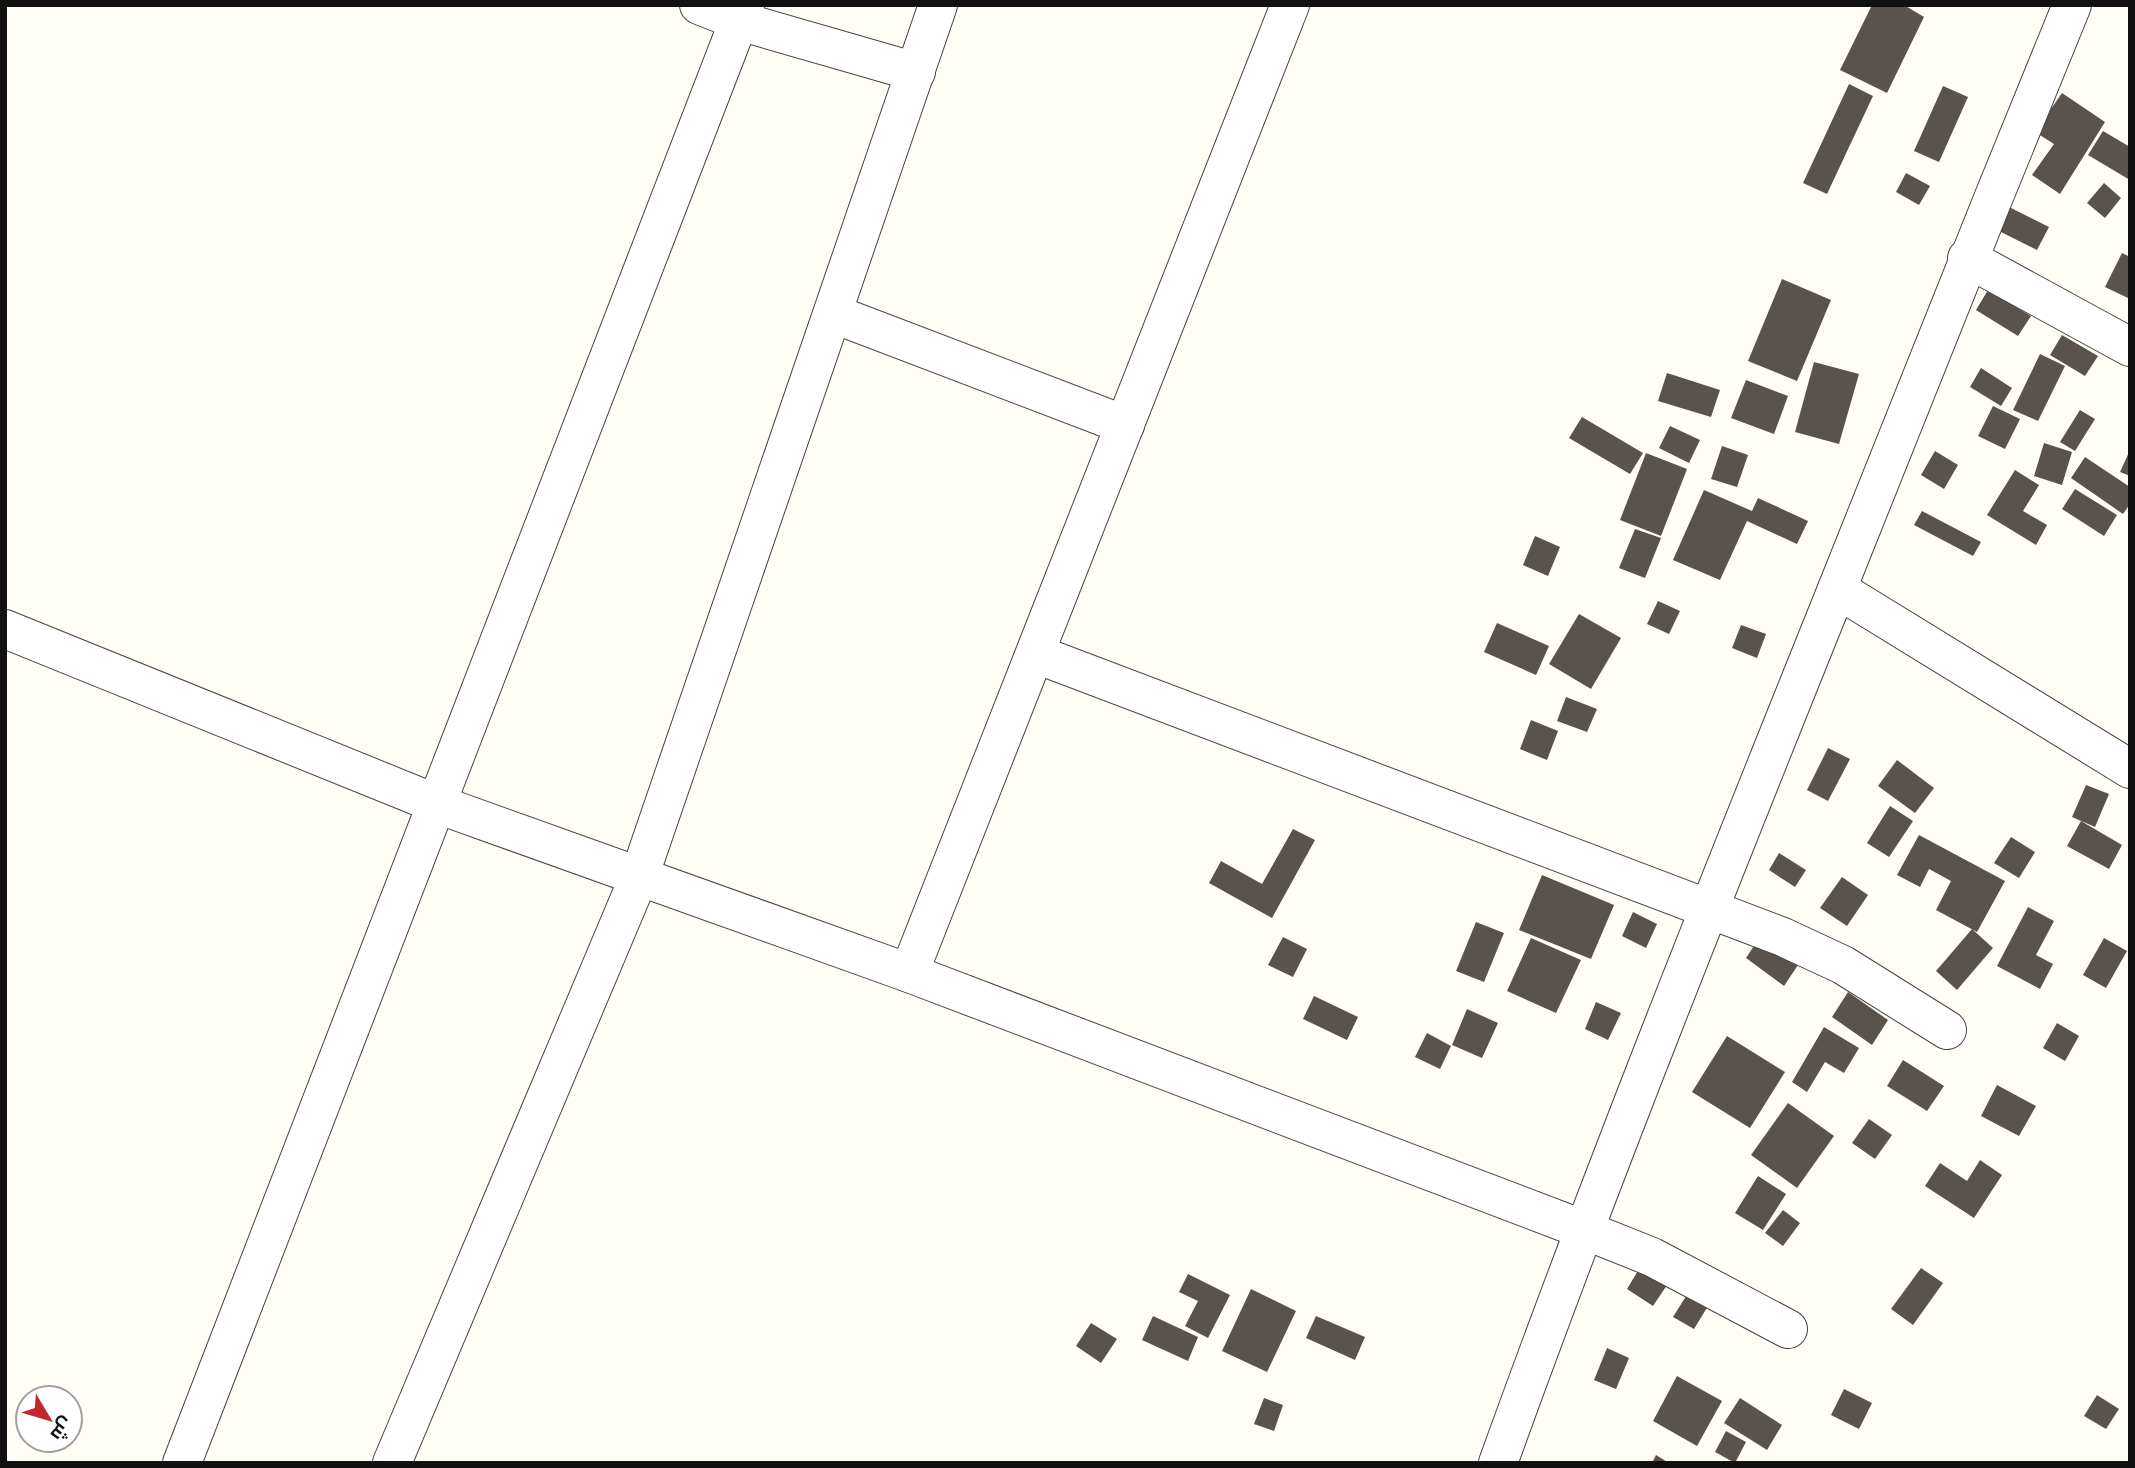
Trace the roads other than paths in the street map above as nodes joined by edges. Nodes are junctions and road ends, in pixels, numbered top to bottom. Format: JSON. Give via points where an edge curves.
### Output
{"nodes":[{"id":1,"x":699,"y":5,"type":"edge"},
{"id":2,"x":938,"y":5,"type":"edge"},
{"id":3,"x":1290,"y":5,"type":"edge"},
{"id":4,"x":2072,"y":5,"type":"edge"},
{"id":5,"x":742,"y":13,"type":"edge"},
{"id":6,"x":916,"y":72,"type":"junction"},
{"id":7,"x":1967,"y":258,"type":"junction"},
{"id":8,"x":834,"y":314,"type":"junction"},
{"id":9,"x":2130,"y":347,"type":"edge"},
{"id":10,"x":1125,"y":425,"type":"junction"},
{"id":11,"x":1837,"y":589,"type":"junction"},
{"id":12,"x":5,"y":629,"type":"edge"},
{"id":13,"x":1035,"y":654,"type":"junction"},
{"id":14,"x":2130,"y":769,"type":"edge"},
{"id":15,"x":436,"y":804,"type":"junction"},
{"id":16,"x":639,"y":877,"type":"junction"},
{"id":17,"x":1708,"y":907,"type":"junction"},
{"id":18,"x":909,"y":973,"type":"junction"},
{"id":19,"x":1947,"y":1030,"type":"dead end"},
{"id":20,"x":1582,"y":1229,"type":"junction"},
{"id":21,"x":1788,"y":1329,"type":"dead end"},
{"id":22,"x":183,"y":1463,"type":"edge"},
{"id":23,"x":392,"y":1463,"type":"edge"},
{"id":24,"x":1498,"y":1463,"type":"edge"}],
"edges":[{"from":1,"to":5,"type":"street"},
{"from":2,"to":6,"type":"street"},
{"from":3,"to":10,"type":"street"},
{"from":4,"to":7,"type":"street"},
{"from":5,"to":6,"type":"street"},
{"from":5,"to":15,"type":"street"},
{"from":6,"to":8,"type":"street"},
{"from":7,"to":9,"type":"street"},
{"from":7,"to":11,"type":"street"},
{"from":8,"to":10,"type":"street"},
{"from":8,"to":16,"type":"street"},
{"from":10,"to":13,"type":"street"},
{"from":11,"to":14,"type":"street"},
{"from":11,"to":17,"type":"street"},
{"from":12,"to":15,"type":"street"},
{"from":13,"to":17,"type":"street"},
{"from":13,"to":18,"type":"street"},
{"from":15,"to":16,"type":"street"},
{"from":15,"to":22,"type":"street"},
{"from":16,"to":18,"type":"street"},
{"from":16,"to":23,"type":"street"},
{"from":17,"to":19,"type":"street","via":[[1843,965]]},
{"from":17,"to":20,"type":"street"},
{"from":18,"to":20,"type":"street"},
{"from":20,"to":21,"type":"street","via":[[1653,1257]]},
{"from":20,"to":24,"type":"street"}]}
